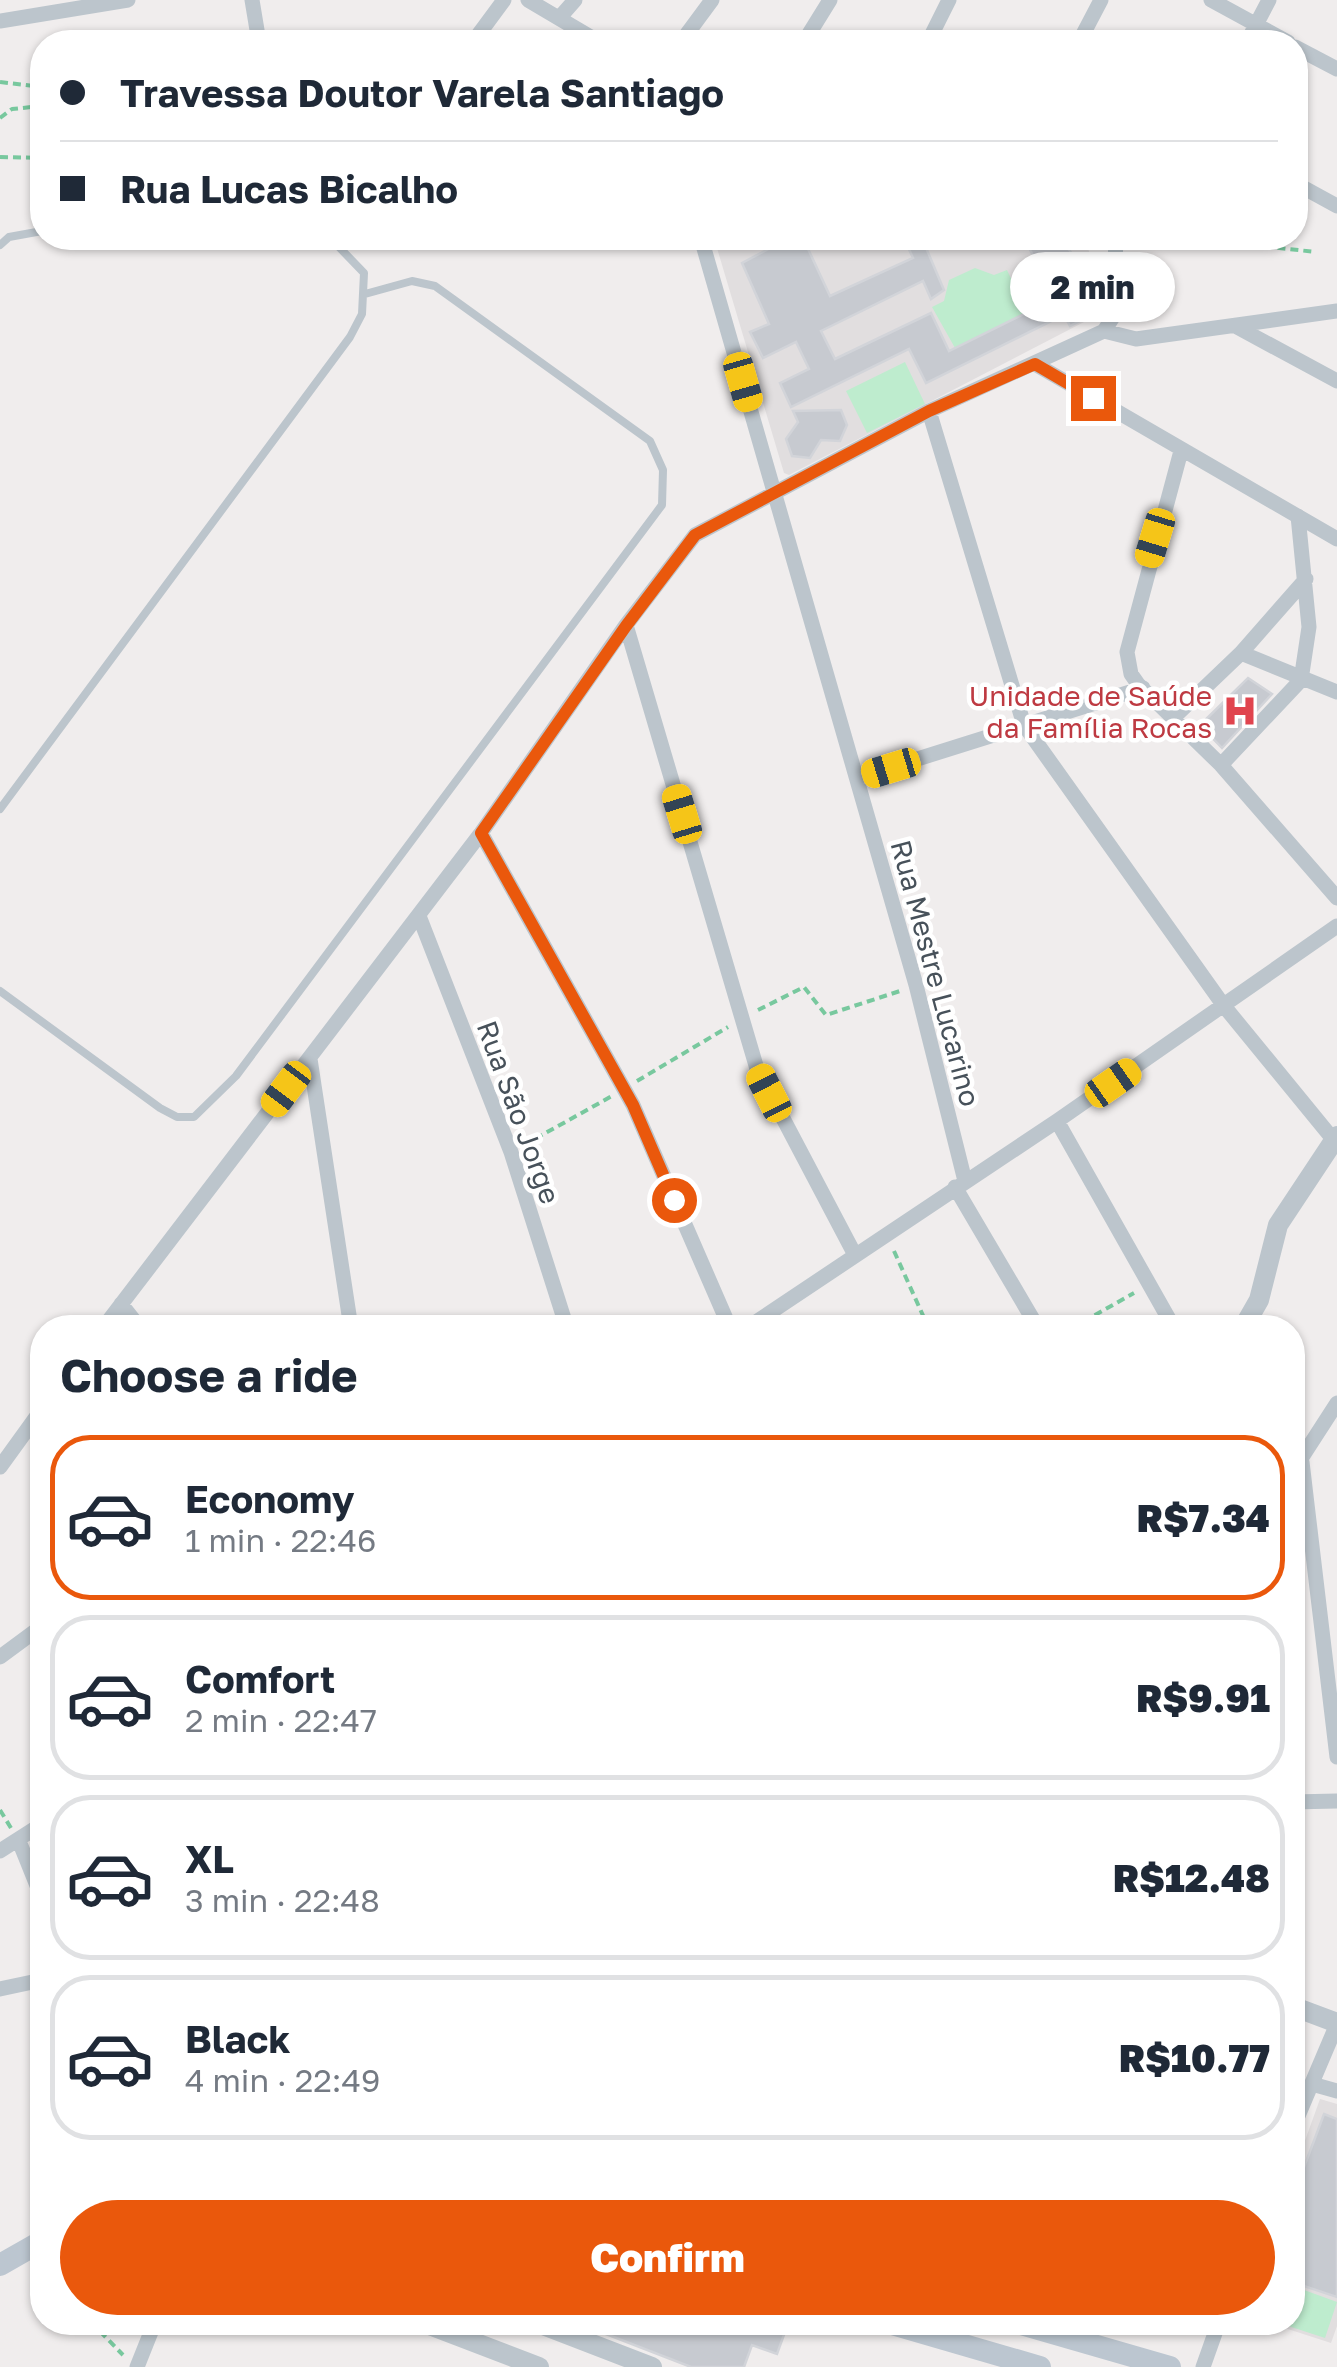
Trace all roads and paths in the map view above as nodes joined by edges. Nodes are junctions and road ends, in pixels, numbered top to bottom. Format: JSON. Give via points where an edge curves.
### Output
{"nodes":[{"id":1,"x":128,"y":0,"type":"edge"},
{"id":2,"x":252,"y":0,"type":"edge"},
{"id":3,"x":504,"y":0,"type":"edge"},
{"id":4,"x":528,"y":0,"type":"edge"},
{"id":5,"x":575,"y":0,"type":"edge"},
{"id":6,"x":712,"y":0,"type":"edge"},
{"id":7,"x":830,"y":0,"type":"edge"},
{"id":8,"x":948,"y":0,"type":"edge"},
{"id":9,"x":1101,"y":0,"type":"edge"},
{"id":10,"x":1211,"y":0,"type":"edge"},
{"id":11,"x":1270,"y":0,"type":"edge"},
{"id":12,"x":560,"y":16,"type":"junction"},
{"id":13,"x":0,"y":21,"type":"edge"},
{"id":14,"x":1256,"y":25,"type":"junction"},
{"id":15,"x":257,"y":30,"type":"edge"},
{"id":16,"x":482,"y":30,"type":"edge"},
{"id":17,"x":581,"y":30,"type":"edge"},
{"id":18,"x":690,"y":30,"type":"edge"},
{"id":19,"x":811,"y":30,"type":"edge"},
{"id":20,"x":934,"y":30,"type":"edge"},
{"id":21,"x":1085,"y":30,"type":"edge"},
{"id":22,"x":1253,"y":30,"type":"edge"},
{"id":23,"x":1265,"y":30,"type":"edge"},
{"id":24,"x":1308,"y":53,"type":"edge"},
{"id":25,"x":1337,"y":69,"type":"edge"},
{"id":26,"x":0,"y":82,"type":"edge"},
{"id":27,"x":30,"y":86,"type":"edge"},
{"id":28,"x":30,"y":107,"type":"edge"},
{"id":29,"x":0,"y":118,"type":"edge"},
{"id":30,"x":0,"y":157,"type":"edge"},
{"id":31,"x":30,"y":158,"type":"edge"},
{"id":32,"x":1308,"y":190,"type":"edge"},
{"id":33,"x":1337,"y":206,"type":"edge"},
{"id":34,"x":30,"y":233,"type":"edge"},
{"id":35,"x":0,"y":245,"type":"edge"},
{"id":36,"x":342,"y":250,"type":"edge"},
{"id":37,"x":705,"y":250,"type":"edge"},
{"id":38,"x":1116,"y":250,"type":"edge"},
{"id":39,"x":1297,"y":250,"type":"edge"},
{"id":40,"x":1316,"y":252,"type":"dead end"},
{"id":41,"x":365,"y":294,"type":"junction"},
{"id":42,"x":1337,"y":311,"type":"edge"},
{"id":43,"x":1238,"y":327,"type":"junction"},
{"id":44,"x":1104,"y":331,"type":"junction"},
{"id":45,"x":1035,"y":364,"type":"junction"},
{"id":46,"x":1337,"y":381,"type":"edge"},
{"id":47,"x":929,"y":411,"type":"junction"},
{"id":48,"x":1181,"y":451,"type":"junction"},
{"id":49,"x":775,"y":490,"type":"junction"},
{"id":50,"x":1298,"y":516,"type":"junction"},
{"id":51,"x":1337,"y":539,"type":"edge"},
{"id":52,"x":1306,"y":579,"type":"junction"},
{"id":53,"x":626,"y":626,"type":"junction"},
{"id":54,"x":1241,"y":653,"type":"junction"},
{"id":55,"x":1301,"y":680,"type":"junction"},
{"id":56,"x":1141,"y":686,"type":"junction"},
{"id":57,"x":1337,"y":692,"type":"edge"},
{"id":58,"x":1173,"y":718,"type":"junction"},
{"id":59,"x":1026,"y":728,"type":"junction"},
{"id":60,"x":1220,"y":765,"type":"junction"},
{"id":61,"x":857,"y":778,"type":"junction"},
{"id":62,"x":0,"y":810,"type":"edge"},
{"id":63,"x":481,"y":833,"type":"junction"},
{"id":64,"x":1337,"y":898,"type":"edge"},
{"id":65,"x":418,"y":916,"type":"junction"},
{"id":66,"x":1337,"y":926,"type":"edge"},
{"id":67,"x":916,"y":985,"type":"junction"},
{"id":68,"x":0,"y":992,"type":"edge"},
{"id":69,"x":1224,"y":1006,"type":"junction"},
{"id":70,"x":740,"y":1020,"type":"junction"},
{"id":71,"x":310,"y":1059,"type":"junction"},
{"id":72,"x":624,"y":1089,"type":"junction"},
{"id":73,"x":1057,"y":1122,"type":"junction"},
{"id":74,"x":1336,"y":1141,"type":"edge"},
{"id":75,"x":511,"y":1152,"type":"junction"},
{"id":76,"x":960,"y":1184,"type":"junction"},
{"id":77,"x":886,"y":1234,"type":"junction"},
{"id":78,"x":855,"y":1255,"type":"junction"},
{"id":79,"x":1150,"y":1285,"type":"junction"},
{"id":80,"x":120,"y":1304,"type":"junction"},
{"id":81,"x":112,"y":1315,"type":"edge"},
{"id":82,"x":129,"y":1315,"type":"edge"},
{"id":83,"x":348,"y":1315,"type":"edge"},
{"id":84,"x":562,"y":1315,"type":"edge"},
{"id":85,"x":724,"y":1315,"type":"edge"},
{"id":86,"x":766,"y":1315,"type":"edge"},
{"id":87,"x":923,"y":1315,"type":"edge"},
{"id":88,"x":1031,"y":1315,"type":"edge"},
{"id":89,"x":1096,"y":1315,"type":"edge"},
{"id":90,"x":1167,"y":1315,"type":"edge"},
{"id":91,"x":1250,"y":1315,"type":"edge"},
{"id":92,"x":1337,"y":1404,"type":"edge"},
{"id":93,"x":30,"y":1425,"type":"edge"},
{"id":94,"x":1305,"y":1454,"type":"edge"},
{"id":95,"x":0,"y":1466,"type":"edge"},
{"id":96,"x":1305,"y":1524,"type":"edge"},
{"id":97,"x":30,"y":1635,"type":"edge"},
{"id":98,"x":0,"y":1657,"type":"edge"},
{"id":99,"x":1337,"y":1757,"type":"edge"},
{"id":100,"x":1337,"y":1801,"type":"edge"},
{"id":101,"x":1305,"y":1802,"type":"edge"},
{"id":102,"x":30,"y":1833,"type":"edge"},
{"id":103,"x":19,"y":1842,"type":"junction"},
{"id":104,"x":0,"y":1851,"type":"edge"},
{"id":105,"x":30,"y":1869,"type":"edge"},
{"id":106,"x":30,"y":1983,"type":"edge"},
{"id":107,"x":0,"y":1989,"type":"edge"},
{"id":108,"x":1305,"y":2011,"type":"edge"},
{"id":109,"x":1337,"y":2024,"type":"edge"},
{"id":110,"x":1312,"y":2084,"type":"junction"},
{"id":111,"x":1337,"y":2091,"type":"edge"},
{"id":112,"x":1305,"y":2100,"type":"edge"},
{"id":113,"x":30,"y":2248,"type":"edge"},
{"id":114,"x":0,"y":2265,"type":"edge"},
{"id":115,"x":104,"y":2335,"type":"edge"},
{"id":116,"x":147,"y":2335,"type":"edge"},
{"id":117,"x":455,"y":2335,"type":"edge"},
{"id":118,"x":569,"y":2335,"type":"edge"},
{"id":119,"x":925,"y":2335,"type":"edge"},
{"id":120,"x":1059,"y":2335,"type":"edge"},
{"id":121,"x":1214,"y":2335,"type":"edge"},
{"id":122,"x":130,"y":2362,"type":"edge"},
{"id":123,"x":1007,"y":2362,"type":"edge"},
{"id":124,"x":539,"y":2367,"type":"edge"},
{"id":125,"x":652,"y":2367,"type":"edge"},
{"id":126,"x":1040,"y":2367,"type":"edge"},
{"id":127,"x":1170,"y":2367,"type":"edge"},
{"id":128,"x":1202,"y":2367,"type":"edge"}],
"edges":[{"from":1,"to":13,"type":"street"},
{"from":2,"to":15,"type":"street"},
{"from":3,"to":16,"type":"street"},
{"from":4,"to":12,"type":"street"},
{"from":5,"to":12,"type":"street"},
{"from":6,"to":18,"type":"street"},
{"from":7,"to":19,"type":"street"},
{"from":8,"to":20,"type":"street"},
{"from":9,"to":21,"type":"street"},
{"from":10,"to":14,"type":"street"},
{"from":11,"to":14,"type":"street"},
{"from":12,"to":17,"type":"street"},
{"from":14,"to":22,"type":"street"},
{"from":14,"to":23,"type":"street"},
{"from":24,"to":25,"type":"street"},
{"from":26,"to":27,"type":"path"},
{"from":28,"to":29,"type":"path"},
{"from":30,"to":31,"type":"path"},
{"from":32,"to":33,"type":"street"},
{"from":34,"to":35,"type":"lane"},
{"from":36,"to":41,"type":"lane","via":[[364,273]]},
{"from":37,"to":49,"type":"street","name":"Rua Mestre Lucarino"},
{"from":38,"to":44,"type":"street","via":[[1113,316]]},
{"from":39,"to":40,"type":"path"},
{"from":41,"to":62,"type":"lane","via":[[350,337]]},
{"from":41,"to":68,"type":"lane","via":[[412,282],[435,286],[650,442],[663,470],[662,505],[236,1076],[194,1117],[160,1108]]},
{"from":42,"to":43,"type":"street"},
{"from":43,"to":44,"type":"street","via":[[1136,339]]},
{"from":43,"to":46,"type":"street"},
{"from":44,"to":45,"type":"street"},
{"from":45,"to":47,"type":"street"},
{"from":45,"to":48,"type":"street"},
{"from":47,"to":49,"type":"street"},
{"from":47,"to":59,"type":"street"},
{"from":48,"to":50,"type":"street"},
{"from":48,"to":56,"type":"street","via":[[1127,652]]},
{"from":49,"to":53,"type":"street","via":[[695,535]]},
{"from":49,"to":61,"type":"street","name":"Rua Mestre Lucarino"},
{"from":50,"to":51,"type":"street"},
{"from":50,"to":52,"type":"street"},
{"from":52,"to":54,"type":"street"},
{"from":52,"to":55,"type":"street","via":[[1310,628]]},
{"from":53,"to":63,"type":"street"},
{"from":53,"to":70,"type":"street"},
{"from":54,"to":55,"type":"street"},
{"from":54,"to":58,"type":"street"},
{"from":55,"to":57,"type":"street"},
{"from":55,"to":60,"type":"street"},
{"from":56,"to":58,"type":"street"},
{"from":56,"to":59,"type":"street"},
{"from":58,"to":60,"type":"street"},
{"from":59,"to":61,"type":"street"},
{"from":59,"to":69,"type":"street"},
{"from":60,"to":64,"type":"street"},
{"from":61,"to":67,"type":"street","name":"Rua Mestre Lucarino"},
{"from":63,"to":65,"type":"street"},
{"from":63,"to":72,"type":"street"},
{"from":65,"to":71,"type":"street"},
{"from":65,"to":75,"type":"street","name":"Rua São Jorge"},
{"from":66,"to":69,"type":"street"},
{"from":67,"to":70,"type":"path","via":[[826,1015],[804,987]]},
{"from":67,"to":76,"type":"street","name":"Rua Mestre Lucarino"},
{"from":69,"to":73,"type":"street"},
{"from":69,"to":74,"type":"street"},
{"from":70,"to":72,"type":"path"},
{"from":70,"to":78,"type":"street","via":[[757,1069]]},
{"from":71,"to":80,"type":"street"},
{"from":71,"to":83,"type":"street"},
{"from":72,"to":75,"type":"path"},
{"from":72,"to":85,"type":"street"},
{"from":73,"to":76,"type":"street"},
{"from":73,"to":79,"type":"street"},
{"from":74,"to":91,"type":"street","via":[[1278,1225]]},
{"from":75,"to":84,"type":"street","name":"Rua São Jorge"},
{"from":76,"to":77,"type":"street"},
{"from":76,"to":88,"type":"street","name":"Rua Mestre Lucarino"},
{"from":77,"to":78,"type":"street"},
{"from":77,"to":87,"type":"path"},
{"from":78,"to":86,"type":"street"},
{"from":79,"to":89,"type":"path"},
{"from":79,"to":90,"type":"street"},
{"from":80,"to":81,"type":"street"},
{"from":80,"to":82,"type":"street"},
{"from":92,"to":94,"type":"street"},
{"from":93,"to":95,"type":"street"},
{"from":96,"to":99,"type":"street"},
{"from":97,"to":98,"type":"street"},
{"from":100,"to":101,"type":"street"},
{"from":102,"to":103,"type":"street"},
{"from":103,"to":104,"type":"street"},
{"from":103,"to":105,"type":"street"},
{"from":106,"to":107,"type":"street"},
{"from":108,"to":109,"type":"street"},
{"from":109,"to":110,"type":"street"},
{"from":110,"to":111,"type":"street"},
{"from":110,"to":112,"type":"street"},
{"from":113,"to":114,"type":"main road"},
{"from":115,"to":122,"type":"path"},
{"from":116,"to":122,"type":"street"},
{"from":117,"to":124,"type":"street"},
{"from":118,"to":125,"type":"street"},
{"from":119,"to":123,"type":"main road"},
{"from":120,"to":127,"type":"main road"},
{"from":121,"to":128,"type":"street"},
{"from":123,"to":126,"type":"main road"}]}
